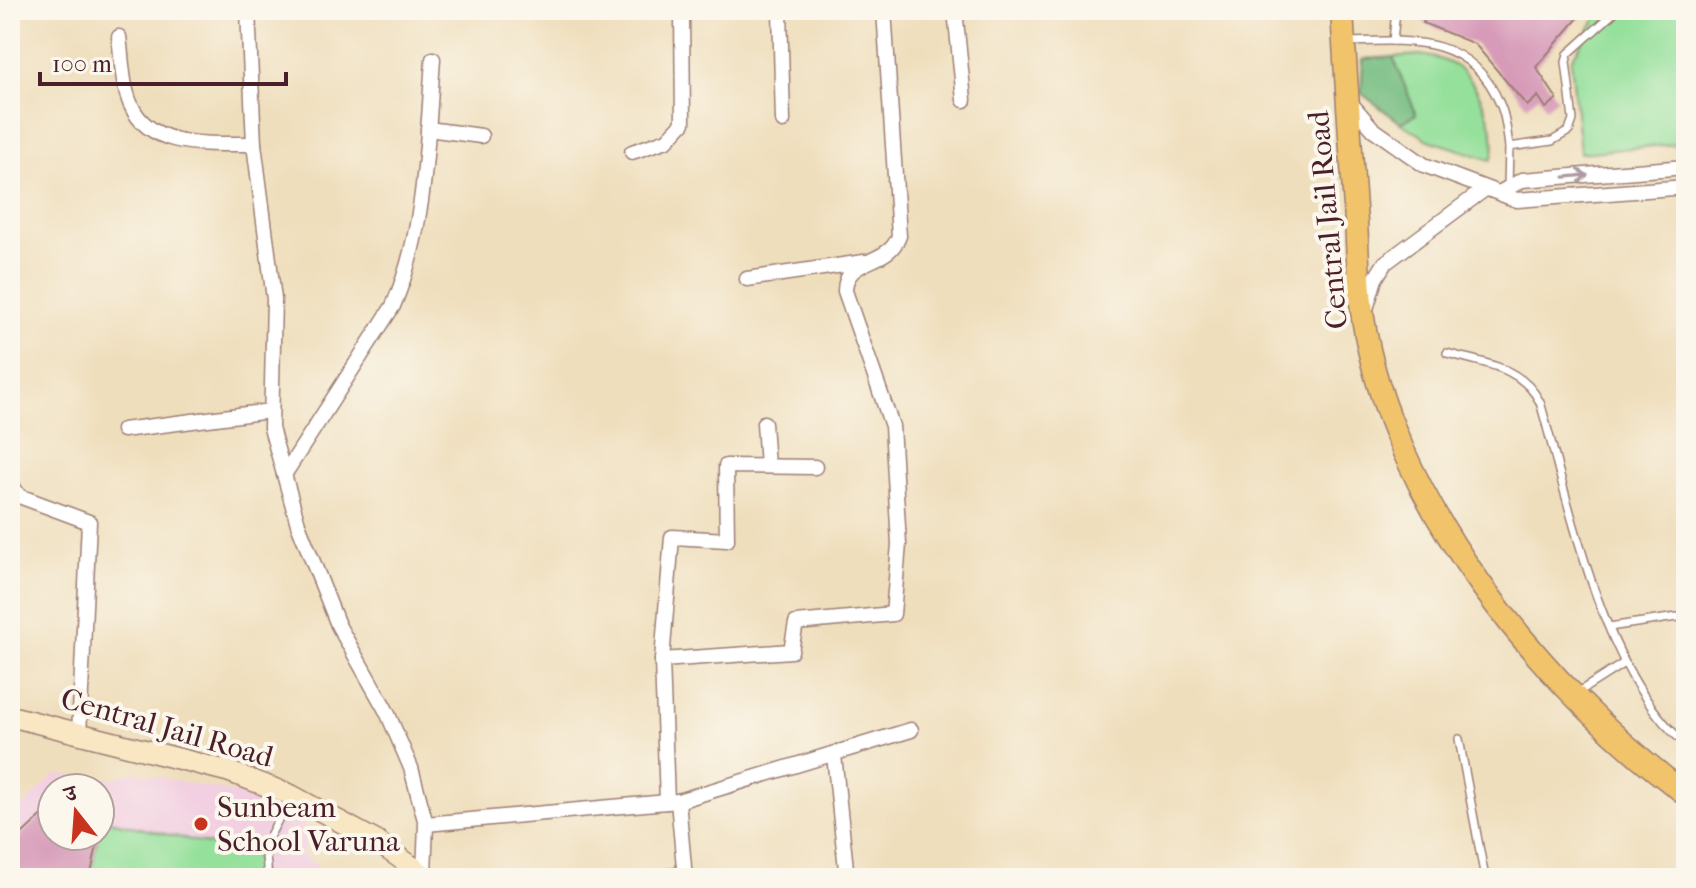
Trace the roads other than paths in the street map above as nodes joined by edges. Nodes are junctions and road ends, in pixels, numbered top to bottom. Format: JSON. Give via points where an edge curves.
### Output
{"nodes":[{"id":1,"x":248,"y":10,"type":"edge"},
{"id":2,"x":682,"y":10,"type":"edge"},
{"id":3,"x":780,"y":10,"type":"edge"},
{"id":4,"x":884,"y":10,"type":"edge"},
{"id":5,"x":955,"y":10,"type":"edge"},
{"id":6,"x":1342,"y":10,"type":"edge"},
{"id":7,"x":1396,"y":10,"type":"edge"},
{"id":8,"x":1617,"y":10,"type":"edge"},
{"id":9,"x":119,"y":37,"type":"dead end"},
{"id":10,"x":1393,"y":41,"type":"junction"},
{"id":11,"x":1344,"y":42,"type":"junction"},
{"id":12,"x":433,"y":59,"type":"dead end"},
{"id":13,"x":1347,"y":99,"type":"junction"},
{"id":14,"x":964,"y":100,"type":"dead end"},
{"id":15,"x":783,"y":121,"type":"dead end"},
{"id":16,"x":428,"y":129,"type":"junction"},
{"id":17,"x":481,"y":136,"type":"dead end"},
{"id":18,"x":254,"y":144,"type":"junction"},
{"id":19,"x":1509,"y":147,"type":"junction"},
{"id":20,"x":632,"y":152,"type":"dead end"},
{"id":21,"x":1686,"y":167,"type":"edge"},
{"id":22,"x":1686,"y":187,"type":"edge"},
{"id":23,"x":1485,"y":189,"type":"junction"},
{"id":24,"x":1505,"y":189,"type":"junction"},
{"id":25,"x":864,"y":262,"type":"junction"},
{"id":26,"x":747,"y":279,"type":"dead end"},
{"id":27,"x":1363,"y":319,"type":"junction"},
{"id":28,"x":1447,"y":353,"type":"dead end"},
{"id":29,"x":270,"y":411,"type":"junction"},
{"id":30,"x":764,"y":423,"type":"dead end"},
{"id":31,"x":123,"y":430,"type":"dead end"},
{"id":32,"x":767,"y":466,"type":"junction"},
{"id":33,"x":815,"y":467,"type":"dead end"},
{"id":34,"x":284,"y":475,"type":"junction"},
{"id":35,"x":10,"y":482,"type":"edge"},
{"id":36,"x":1686,"y":620,"type":"edge"},
{"id":37,"x":1609,"y":627,"type":"junction"},
{"id":38,"x":662,"y":660,"type":"junction"},
{"id":39,"x":1624,"y":663,"type":"junction"},
{"id":40,"x":1572,"y":696,"type":"junction"},
{"id":41,"x":10,"y":716,"type":"edge"},
{"id":42,"x":911,"y":730,"type":"dead end"},
{"id":43,"x":79,"y":734,"type":"junction"},
{"id":44,"x":1459,"y":739,"type":"dead end"},
{"id":45,"x":1686,"y":744,"type":"edge"},
{"id":46,"x":834,"y":755,"type":"junction"},
{"id":47,"x":283,"y":792,"type":"junction"},
{"id":48,"x":1686,"y":794,"type":"edge"},
{"id":49,"x":673,"y":801,"type":"junction"},
{"id":50,"x":426,"y":824,"type":"junction"},
{"id":51,"x":426,"y":876,"type":"edge"},
{"id":52,"x":685,"y":876,"type":"edge"},
{"id":53,"x":268,"y":878,"type":"edge"},
{"id":54,"x":656,"y":878,"type":"edge"},
{"id":55,"x":847,"y":878,"type":"edge"},
{"id":56,"x":1485,"y":878,"type":"edge"}],
"edges":[{"from":1,"to":18,"type":"street"},
{"from":2,"to":20,"type":"street","via":[[683,123],[667,140]]},
{"from":3,"to":15,"type":"street"},
{"from":4,"to":25,"type":"street","via":[[899,236],[894,249]]},
{"from":5,"to":14,"type":"street"},
{"from":6,"to":11,"type":"main road","name":"Central Jail Road"},
{"from":7,"to":10,"type":"lane"},
{"from":8,"to":19,"type":"lane","via":[[1568,54],[1573,120],[1569,131],[1552,141]]},
{"from":9,"to":18,"type":"street","via":[[130,103],[156,132],[181,142]]},
{"from":10,"to":11,"type":"lane"},
{"from":10,"to":19,"type":"lane","via":[[1445,46],[1475,65],[1501,104]]},
{"from":11,"to":13,"type":"main road","name":"Central Jail Road"},
{"from":12,"to":16,"type":"street"},
{"from":13,"to":23,"type":"street","via":[[1373,129],[1424,165]]},
{"from":13,"to":27,"type":"main road","name":"Central Jail Road"},
{"from":16,"to":17,"type":"street"},
{"from":16,"to":34,"type":"street","via":[[415,235],[393,306]]},
{"from":18,"to":29,"type":"street","via":[[274,299]]},
{"from":19,"to":24,"type":"lane"},
{"from":24,"to":21,"type":"street","one_way":true,"via":[[1522,180]]},
{"from":22,"to":24,"type":"street","via":[[1524,201]]},
{"from":23,"to":24,"type":"street"},
{"from":23,"to":27,"type":"street","via":[[1385,263]]},
{"from":25,"to":26,"type":"street"},
{"from":25,"to":38,"type":"street","via":[[849,275],[845,291],[892,426],[899,544],[893,614],[796,623],[791,651]]},
{"from":27,"to":40,"type":"main road","name":"Central Jail Road","via":[[1385,407],[1438,517],[1503,615]]},
{"from":28,"to":37,"type":"lane","via":[[1522,377],[1533,389]]},
{"from":29,"to":31,"type":"street"},
{"from":29,"to":34,"type":"street"},
{"from":30,"to":32,"type":"street"},
{"from":32,"to":33,"type":"street"},
{"from":32,"to":38,"type":"street","via":[[726,466],[727,540],[672,537]]},
{"from":34,"to":50,"type":"street","via":[[338,625],[401,740]]},
{"from":35,"to":43,"type":"street","via":[[19,496],[89,522]]},
{"from":36,"to":37,"type":"lane"},
{"from":37,"to":39,"type":"lane"},
{"from":38,"to":49,"type":"street"},
{"from":39,"to":40,"type":"lane"},
{"from":39,"to":45,"type":"lane"},
{"from":40,"to":48,"type":"main road","name":"Central Jail Road"},
{"from":41,"to":43,"type":"street","name":"Central Jail Road"},
{"from":42,"to":46,"type":"street"},
{"from":43,"to":47,"type":"street","name":"Central Jail Road","via":[[227,771]]},
{"from":44,"to":56,"type":"lane"},
{"from":46,"to":49,"type":"street"},
{"from":46,"to":55,"type":"street"},
{"from":47,"to":51,"type":"street","name":"Central Jail Road","via":[[376,841]]},
{"from":47,"to":53,"type":"lane","via":[[265,845]]},
{"from":49,"to":50,"type":"street"},
{"from":49,"to":52,"type":"street"},
{"from":50,"to":51,"type":"street"},
{"from":52,"to":54,"type":"street"}]}
